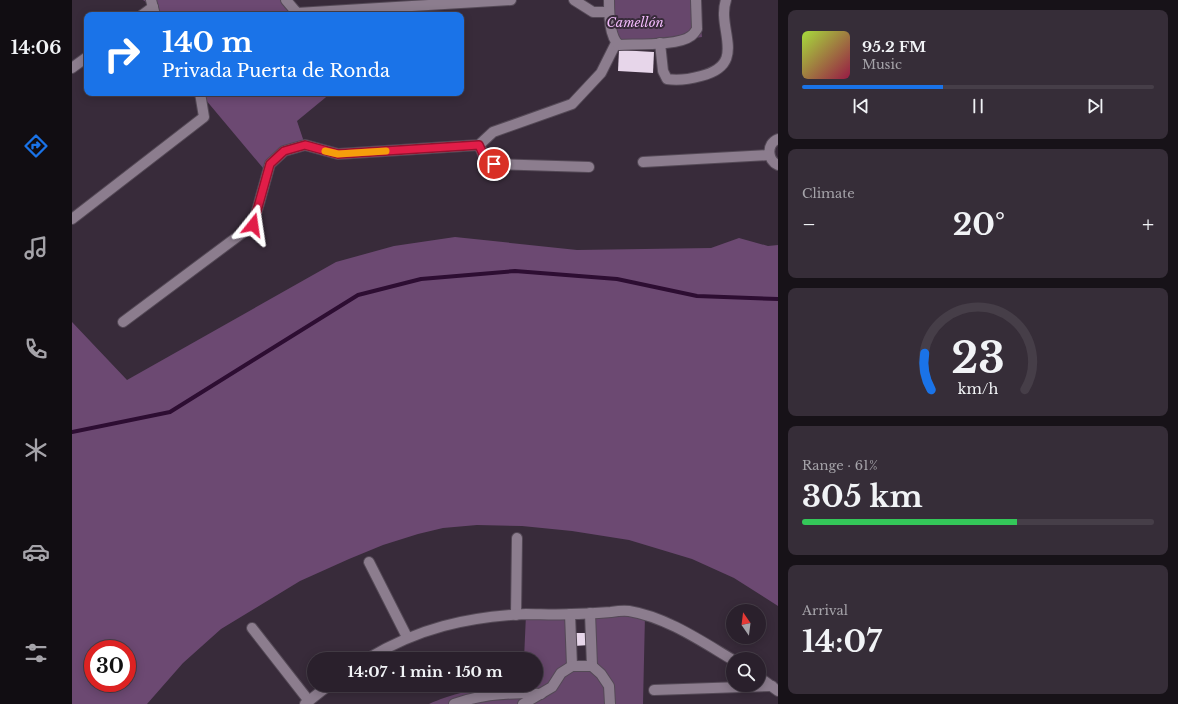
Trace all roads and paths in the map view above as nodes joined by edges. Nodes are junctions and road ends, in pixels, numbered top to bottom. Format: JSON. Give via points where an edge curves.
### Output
{"nodes":[{"id":1,"x":286,"y":0,"type":"edge"},
{"id":2,"x":511,"y":0,"type":"edge"},
{"id":3,"x":574,"y":0,"type":"edge"},
{"id":4,"x":609,"y":0,"type":"edge"},
{"id":5,"x":696,"y":0,"type":"edge"},
{"id":6,"x":726,"y":0,"type":"edge"},
{"id":7,"x":296,"y":12,"type":"edge"},
{"id":8,"x":313,"y":12,"type":"edge"},
{"id":9,"x":609,"y":12,"type":"junction"},
{"id":10,"x":616,"y":43,"type":"junction"},
{"id":11,"x":660,"y":43,"type":"junction"},
{"id":12,"x":84,"y":59,"type":"edge"},
{"id":13,"x":72,"y":68,"type":"edge"},
{"id":14,"x":200,"y":96,"type":"edge"},
{"id":15,"x":778,"y":139,"type":"edge"},
{"id":16,"x":479,"y":145,"type":"junction"},
{"id":17,"x":769,"y":155,"type":"junction"},
{"id":18,"x":643,"y":162,"type":"dead end"},
{"id":19,"x":778,"y":165,"type":"edge"},
{"id":20,"x":589,"y":167,"type":"dead end"},
{"id":21,"x":72,"y":219,"type":"edge"},
{"id":22,"x":123,"y":322,"type":"dead end"},
{"id":23,"x":516,"y":538,"type":"dead end"},
{"id":24,"x":369,"y":562,"type":"dead end"},
{"id":25,"x":590,"y":613,"type":"junction"},
{"id":26,"x":570,"y":614,"type":"junction"},
{"id":27,"x":516,"y":615,"type":"junction"},
{"id":28,"x":252,"y":628,"type":"dead end"},
{"id":29,"x":407,"y":637,"type":"junction"},
{"id":30,"x":378,"y":652,"type":"edge"},
{"id":31,"x":726,"y":656,"type":"edge"},
{"id":32,"x":572,"y":666,"type":"junction"},
{"id":33,"x":592,"y":666,"type":"junction"},
{"id":34,"x":766,"y":682,"type":"edge"},
{"id":35,"x":775,"y":689,"type":"edge"},
{"id":36,"x":654,"y":690,"type":"dead end"},
{"id":37,"x":320,"y":692,"type":"edge"},
{"id":38,"x":541,"y":694,"type":"junction"},
{"id":39,"x":307,"y":703,"type":"edge"},
{"id":40,"x":454,"y":704,"type":"edge"},
{"id":41,"x":523,"y":704,"type":"edge"},
{"id":42,"x":610,"y":704,"type":"edge"}],
"edges":[{"from":1,"to":7,"type":"street"},
{"from":2,"to":8,"type":"street"},
{"from":3,"to":9,"type":"street","via":[[593,12]]},
{"from":4,"to":9,"type":"street"},
{"from":5,"to":11,"type":"street","via":[[697,29],[691,37],[682,41]]},
{"from":6,"to":11,"type":"street","via":[[724,8],[728,52],[726,60],[712,73],[683,80],[667,79],[662,71]]},
{"from":9,"to":10,"type":"street"},
{"from":10,"to":11,"type":"street"},
{"from":10,"to":16,"type":"street","via":[[601,74],[572,104],[494,132]]},
{"from":12,"to":13,"type":"street"},
{"from":14,"to":21,"type":"street","via":[[204,117]]},
{"from":15,"to":17,"type":"street","via":[[770,147]]},
{"from":16,"to":20,"type":"street","via":[[484,156],[494,164]]},
{"from":16,"to":22,"type":"street","via":[[338,154],[305,145],[284,151],[270,164],[253,225]]},
{"from":17,"to":18,"type":"street"},
{"from":17,"to":19,"type":"street","via":[[773,163]]},
{"from":23,"to":27,"type":"street"},
{"from":24,"to":29,"type":"street"},
{"from":25,"to":26,"type":"street"},
{"from":25,"to":31,"type":"street","via":[[628,611],[645,615],[689,634]]},
{"from":25,"to":33,"type":"street"},
{"from":26,"to":27,"type":"street"},
{"from":26,"to":32,"type":"street"},
{"from":27,"to":29,"type":"street","via":[[466,620]]},
{"from":28,"to":39,"type":"street"},
{"from":29,"to":30,"type":"street"},
{"from":32,"to":33,"type":"street"},
{"from":32,"to":38,"type":"street","via":[[561,673],[552,687]]},
{"from":33,"to":42,"type":"street","via":[[609,686]]},
{"from":34,"to":35,"type":"street"},
{"from":35,"to":36,"type":"street"},
{"from":37,"to":39,"type":"street"},
{"from":38,"to":40,"type":"street","via":[[520,692],[488,695]]},
{"from":38,"to":41,"type":"street"}]}
